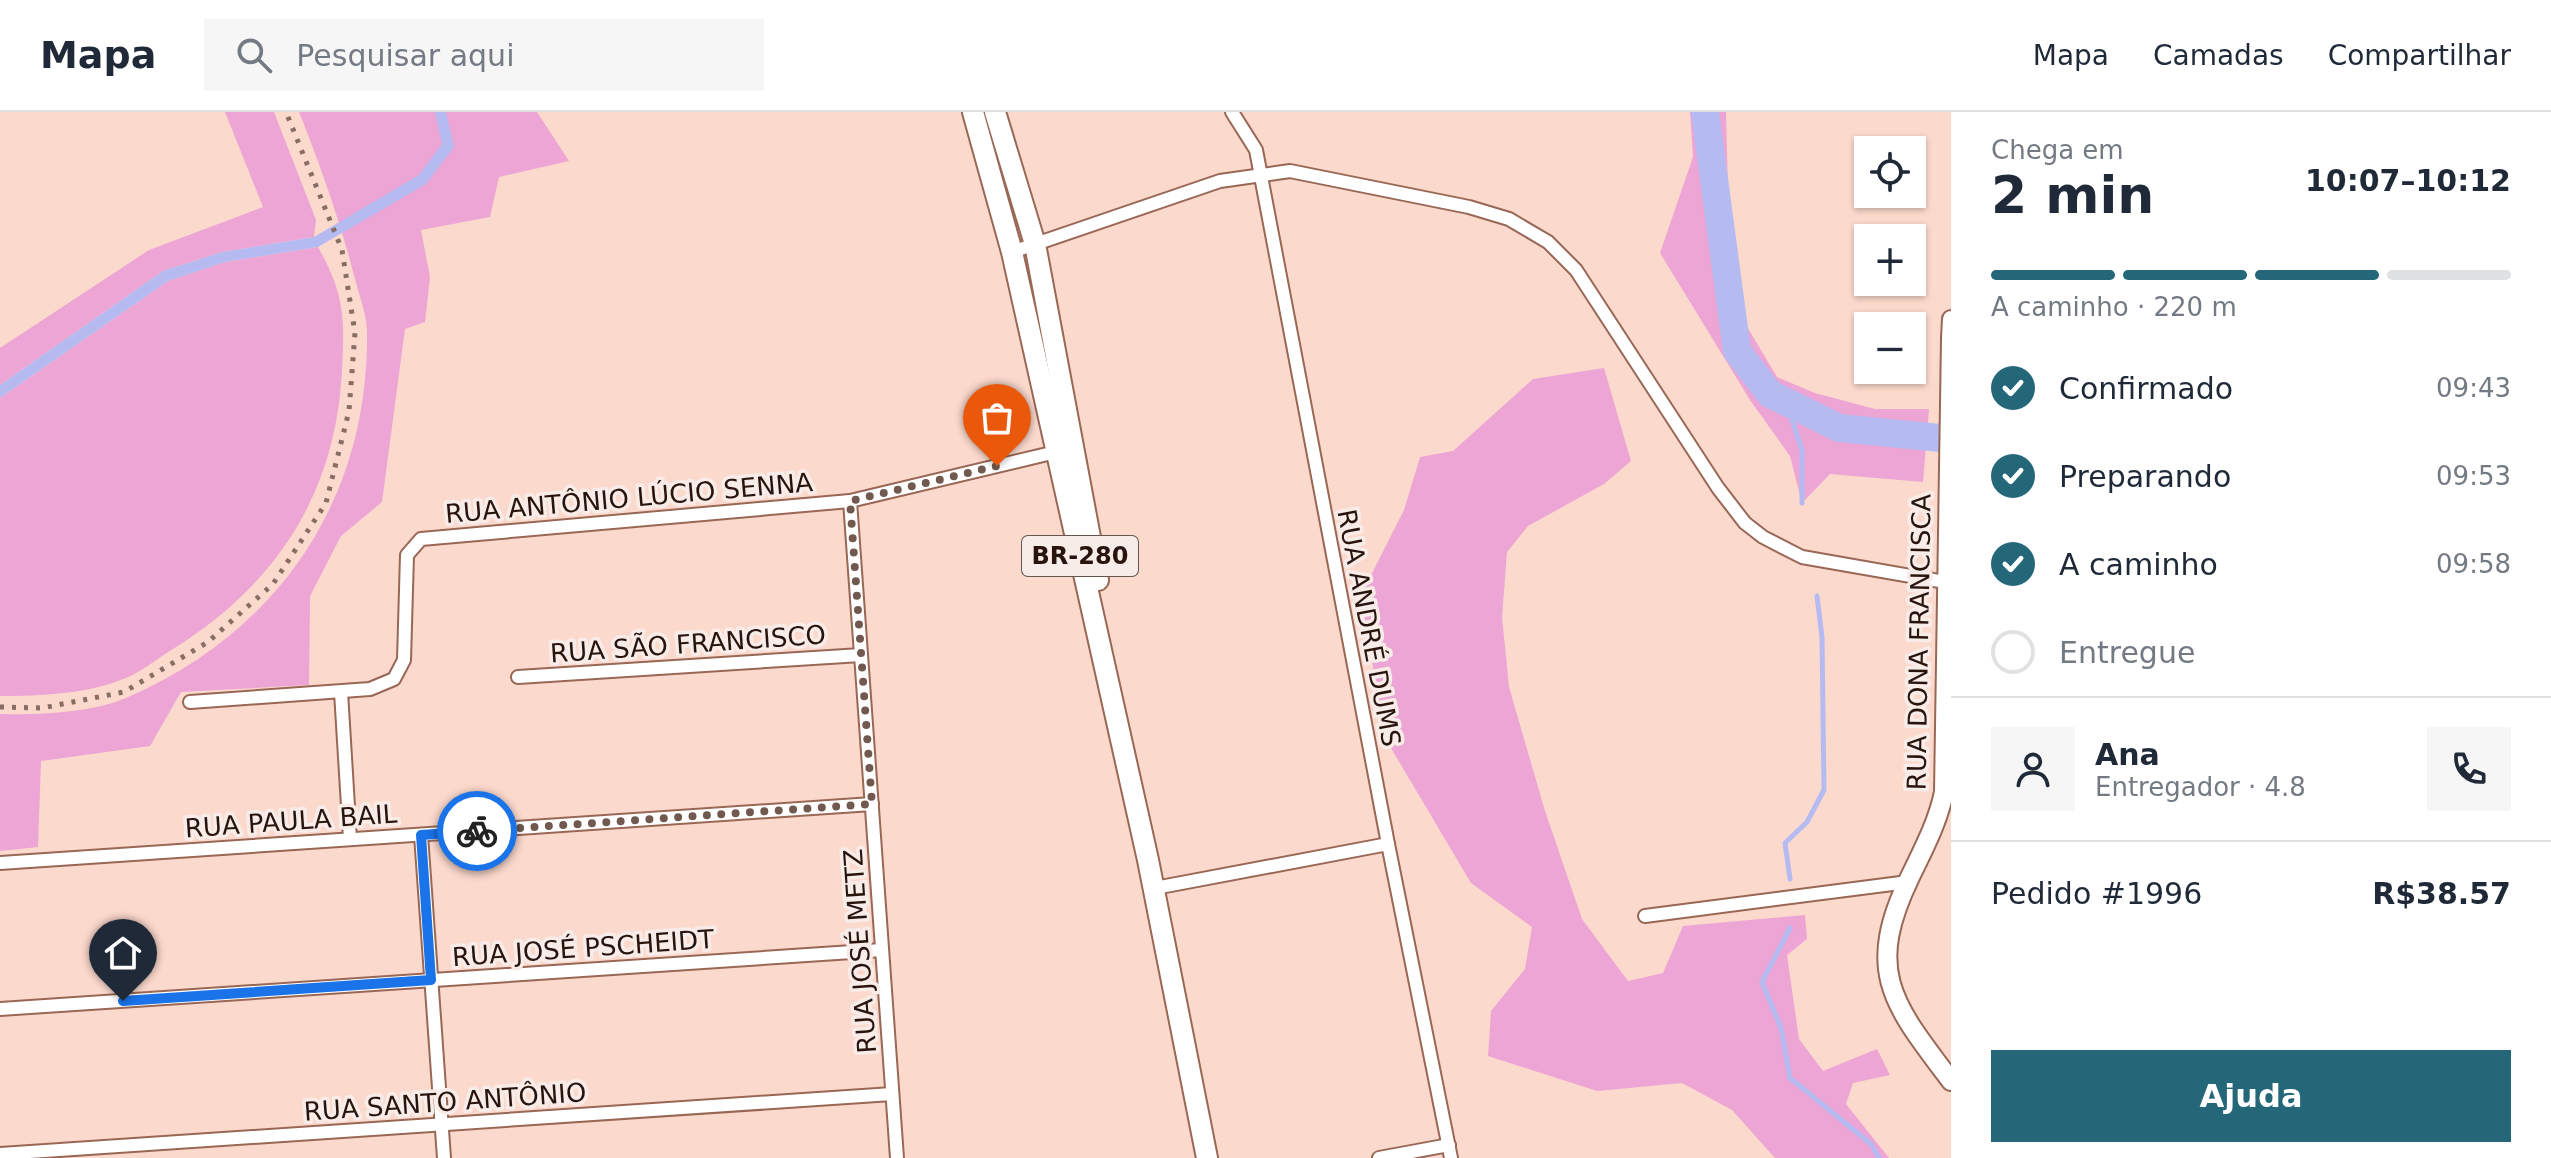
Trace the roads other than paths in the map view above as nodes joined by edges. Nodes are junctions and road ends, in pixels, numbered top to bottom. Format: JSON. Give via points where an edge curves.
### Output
{"nodes":[{"id":1,"x":973,"y":112,"type":"edge"},
{"id":2,"x":995,"y":112,"type":"edge"},
{"id":3,"x":1232,"y":112,"type":"edge"},
{"id":4,"x":1260,"y":172,"type":"junction"},
{"id":5,"x":1035,"y":244,"type":"junction"},
{"id":6,"x":1012,"y":252,"type":"junction"},
{"id":7,"x":1951,"y":319,"type":"edge"},
{"id":8,"x":1951,"y":339,"type":"edge"},
{"id":9,"x":1949,"y":413,"type":"edge"},
{"id":10,"x":1065,"y":450,"type":"junction"},
{"id":11,"x":850,"y":501,"type":"junction"},
{"id":12,"x":1949,"y":583,"type":"edge"},
{"id":13,"x":861,"y":655,"type":"junction"},
{"id":14,"x":518,"y":677,"type":"dead end"},
{"id":15,"x":341,"y":692,"type":"junction"},
{"id":16,"x":190,"y":702,"type":"dead end"},
{"id":17,"x":872,"y":804,"type":"junction"},
{"id":18,"x":421,"y":835,"type":"junction"},
{"id":19,"x":350,"y":839,"type":"junction"},
{"id":20,"x":1388,"y":844,"type":"junction"},
{"id":21,"x":0,"y":863,"type":"edge"},
{"id":22,"x":1908,"y":882,"type":"junction"},
{"id":23,"x":1155,"y":888,"type":"junction"},
{"id":24,"x":1645,"y":916,"type":"dead end"},
{"id":25,"x":882,"y":950,"type":"junction"},
{"id":26,"x":431,"y":980,"type":"junction"},
{"id":27,"x":0,"y":1009,"type":"edge"},
{"id":28,"x":1951,"y":1081,"type":"edge"},
{"id":29,"x":892,"y":1094,"type":"junction"},
{"id":30,"x":441,"y":1124,"type":"junction"},
{"id":31,"x":1450,"y":1152,"type":"edge"},
{"id":32,"x":0,"y":1154,"type":"edge"},
{"id":33,"x":444,"y":1158,"type":"edge"},
{"id":34,"x":897,"y":1158,"type":"edge"},
{"id":35,"x":1207,"y":1158,"type":"edge"},
{"id":36,"x":1379,"y":1158,"type":"edge"}],
"edges":[{"from":1,"to":6,"type":"highway","number":"BR-280"},
{"from":2,"to":5,"type":"highway","number":"BR-280"},
{"from":3,"to":4,"type":"street","name":"RUA ANDRÉ DUMS","via":[[1256,150]]},
{"from":4,"to":5,"type":"street"},
{"from":4,"to":12,"type":"street","via":[[1328,176],[1469,207],[1530,230],[1576,270],[1745,523],[1802,557]]},
{"from":4,"to":20,"type":"street","name":"RUA ANDRÉ DUMS"},
{"from":5,"to":6,"type":"street"},
{"from":5,"to":10,"type":"highway","number":"BR-280"},
{"from":6,"to":10,"type":"highway","number":"BR-280"},
{"from":7,"to":8,"type":"street"},
{"from":8,"to":9,"type":"main road","name":"RUA DONA FRANCISCA"},
{"from":9,"to":12,"type":"main road","name":"RUA DONA FRANCISCA"},
{"from":10,"to":11,"type":"street","name":"RUA ANTÔNIO LÚCIO SENNA"},
{"from":10,"to":23,"type":"highway","number":"BR-280"},
{"from":11,"to":13,"type":"street","name":"RUA JOSÉ METZ"},
{"from":11,"to":15,"type":"street","name":"RUA ANTÔNIO LÚCIO SENNA","via":[[421,539],[407,555],[400,670],[382,686]]},
{"from":12,"to":22,"type":"main road","name":"RUA DONA FRANCISCA","via":[[1944,792]]},
{"from":13,"to":14,"type":"street","name":"RUA SÃO FRANCISCO"},
{"from":13,"to":17,"type":"street","name":"RUA JOSÉ METZ"},
{"from":15,"to":16,"type":"street"},
{"from":15,"to":19,"type":"street"},
{"from":17,"to":18,"type":"street","name":"RUA PAULA BAIL"},
{"from":17,"to":25,"type":"street","name":"RUA JOSÉ METZ"},
{"from":18,"to":19,"type":"street","name":"RUA PAULA BAIL"},
{"from":18,"to":26,"type":"street"},
{"from":19,"to":21,"type":"street","name":"RUA PAULA BAIL"},
{"from":20,"to":23,"type":"street"},
{"from":20,"to":31,"type":"street","name":"RUA ANDRÉ DUMS"},
{"from":22,"to":24,"type":"street"},
{"from":22,"to":28,"type":"main road","name":"RUA DONA FRANCISCA","via":[[1886,949],[1890,984],[1903,1016]]},
{"from":23,"to":35,"type":"highway","number":"BR-280"},
{"from":25,"to":26,"type":"street","name":"RUA JOSÉ PSCHEIDT"},
{"from":25,"to":29,"type":"street","name":"RUA JOSÉ METZ"},
{"from":26,"to":27,"type":"street","name":"RUA JOSÉ PSCHEIDT"},
{"from":26,"to":30,"type":"street"},
{"from":29,"to":30,"type":"street","name":"RUA SANTO ANTÔNIO"},
{"from":29,"to":34,"type":"street","name":"RUA JOSÉ METZ"},
{"from":30,"to":32,"type":"street","name":"RUA SANTO ANTÔNIO"},
{"from":30,"to":33,"type":"street"},
{"from":31,"to":36,"type":"street"}]}
